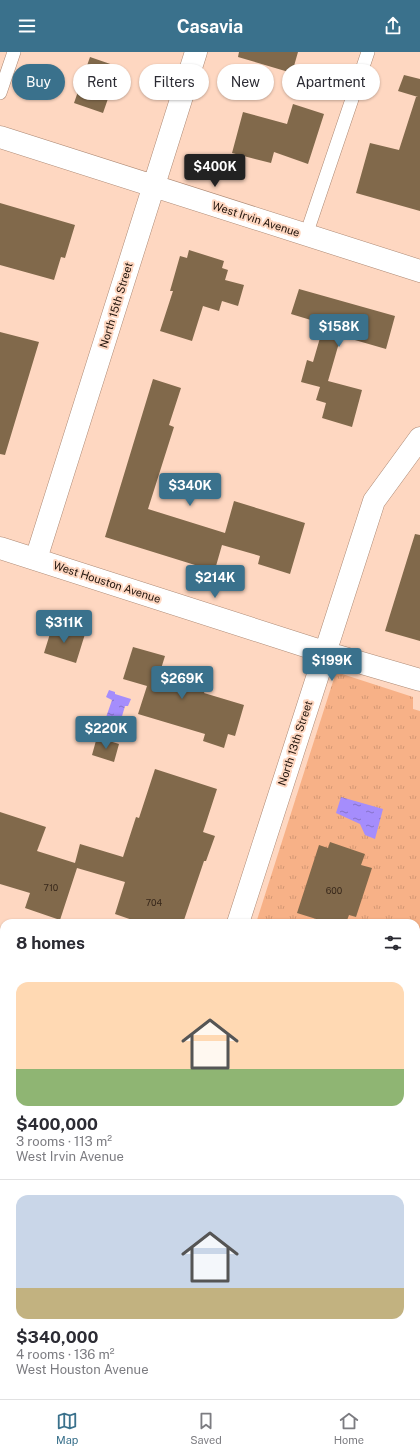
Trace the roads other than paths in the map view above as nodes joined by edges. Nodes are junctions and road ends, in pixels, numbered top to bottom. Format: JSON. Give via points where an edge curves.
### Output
{"nodes":[{"id":1,"x":14,"y":52,"type":"edge"},
{"id":2,"x":196,"y":52,"type":"edge"},
{"id":3,"x":368,"y":52,"type":"edge"},
{"id":4,"x":0,"y":93,"type":"edge"},
{"id":5,"x":0,"y":137,"type":"edge"},
{"id":6,"x":154,"y":186,"type":"junction"},
{"id":7,"x":306,"y":235,"type":"junction"},
{"id":8,"x":420,"y":271,"type":"edge"},
{"id":9,"x":420,"y":438,"type":"edge"},
{"id":10,"x":0,"y":548,"type":"edge"},
{"id":11,"x":36,"y":559,"type":"junction"},
{"id":12,"x":324,"y":652,"type":"junction"},
{"id":13,"x":420,"y":680,"type":"edge"},
{"id":14,"x":239,"y":919,"type":"edge"}],
"edges":[{"from":1,"to":4,"type":"lane"},
{"from":2,"to":6,"type":"street","name":"North 15th Street"},
{"from":3,"to":7,"type":"lane"},
{"from":5,"to":6,"type":"street","name":"West Irvin Avenue"},
{"from":6,"to":7,"type":"street","name":"West Irvin Avenue"},
{"from":6,"to":11,"type":"street","name":"North 15th Street"},
{"from":7,"to":8,"type":"street","name":"West Irvin Avenue"},
{"from":9,"to":12,"type":"street","name":"North 13th Street","via":[[374,501]]},
{"from":10,"to":11,"type":"street","name":"West Houston Avenue"},
{"from":11,"to":12,"type":"street","name":"West Houston Avenue"},
{"from":12,"to":13,"type":"street","name":"West Houston Avenue"},
{"from":12,"to":14,"type":"street","name":"North 13th Street"}]}
